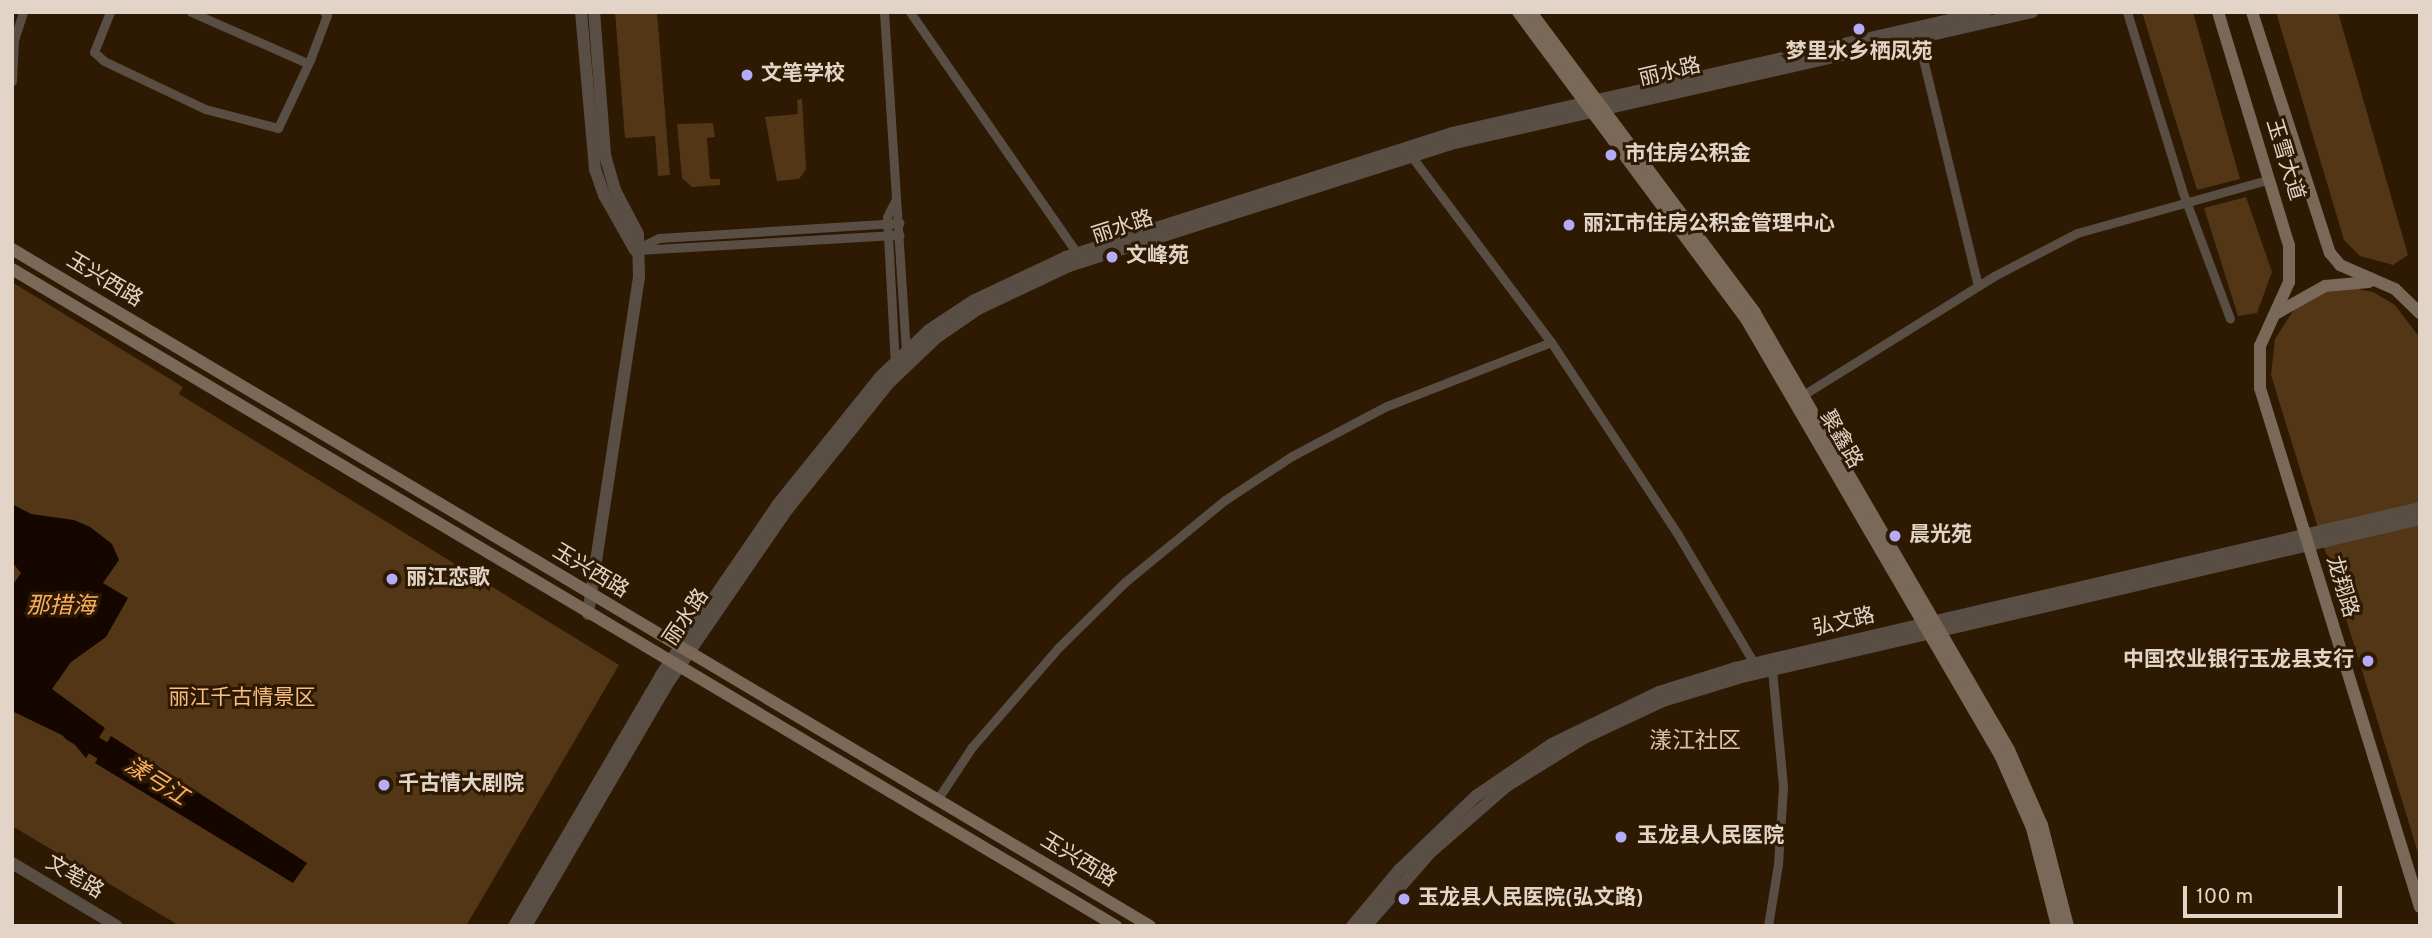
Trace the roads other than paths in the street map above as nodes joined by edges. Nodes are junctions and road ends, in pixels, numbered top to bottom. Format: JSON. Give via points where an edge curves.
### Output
{"nodes":[{"id":1,"x":23,"y":12,"type":"edge"},
{"id":2,"x":110,"y":12,"type":"edge"},
{"id":3,"x":191,"y":12,"type":"edge"},
{"id":4,"x":324,"y":12,"type":"edge"},
{"id":5,"x":581,"y":12,"type":"edge"},
{"id":6,"x":594,"y":12,"type":"edge"},
{"id":7,"x":884,"y":12,"type":"edge"},
{"id":8,"x":911,"y":12,"type":"edge"},
{"id":9,"x":1518,"y":12,"type":"edge"},
{"id":10,"x":1531,"y":12,"type":"edge"},
{"id":11,"x":1985,"y":12,"type":"edge"},
{"id":12,"x":2032,"y":12,"type":"edge"},
{"id":13,"x":2127,"y":12,"type":"edge"},
{"id":14,"x":2218,"y":12,"type":"edge"},
{"id":15,"x":2252,"y":12,"type":"edge"},
{"id":16,"x":1918,"y":38,"type":"junction"},
{"id":17,"x":307,"y":63,"type":"junction"},
{"id":18,"x":12,"y":81,"type":"edge"},
{"id":19,"x":1595,"y":105,"type":"junction"},
{"id":20,"x":1412,"y":157,"type":"junction"},
{"id":21,"x":2270,"y":179,"type":"junction"},
{"id":22,"x":895,"y":201,"type":"junction"},
{"id":23,"x":2186,"y":201,"type":"junction"},
{"id":24,"x":900,"y":223,"type":"junction"},
{"id":25,"x":888,"y":224,"type":"junction"},
{"id":26,"x":900,"y":235,"type":"junction"},
{"id":27,"x":888,"y":236,"type":"junction"},
{"id":28,"x":12,"y":249,"type":"edge"},
{"id":29,"x":635,"y":250,"type":"junction"},
{"id":30,"x":1077,"y":253,"type":"junction"},
{"id":31,"x":12,"y":269,"type":"edge"},
{"id":32,"x":2387,"y":284,"type":"junction"},
{"id":33,"x":1978,"y":286,"type":"junction"},
{"id":34,"x":2420,"y":313,"type":"edge"},
{"id":35,"x":2230,"y":319,"type":"dead end"},
{"id":36,"x":2272,"y":319,"type":"junction"},
{"id":37,"x":1551,"y":342,"type":"junction"},
{"id":38,"x":906,"y":351,"type":"junction"},
{"id":39,"x":901,"y":364,"type":"junction"},
{"id":40,"x":1803,"y":395,"type":"junction"},
{"id":41,"x":2420,"y":508,"type":"edge"},
{"id":42,"x":2420,"y":519,"type":"edge"},
{"id":43,"x":2306,"y":540,"type":"junction"},
{"id":44,"x":592,"y":596,"type":"junction"},
{"id":45,"x":588,"y":614,"type":"junction"},
{"id":46,"x":1932,"y":627,"type":"junction"},
{"id":47,"x":683,"y":650,"type":"junction"},
{"id":48,"x":1754,"y":663,"type":"junction"},
{"id":49,"x":674,"y":664,"type":"junction"},
{"id":50,"x":1772,"y":670,"type":"junction"},
{"id":51,"x":937,"y":800,"type":"junction"},
{"id":52,"x":12,"y":863,"type":"edge"},
{"id":53,"x":2420,"y":907,"type":"edge"},
{"id":54,"x":117,"y":926,"type":"edge"},
{"id":55,"x":514,"y":926,"type":"edge"},
{"id":56,"x":526,"y":926,"type":"edge"},
{"id":57,"x":1116,"y":926,"type":"edge"},
{"id":58,"x":1150,"y":926,"type":"edge"},
{"id":59,"x":1352,"y":926,"type":"edge"},
{"id":60,"x":1366,"y":926,"type":"edge"},
{"id":61,"x":1768,"y":926,"type":"edge"},
{"id":62,"x":2057,"y":926,"type":"edge"},
{"id":63,"x":2068,"y":926,"type":"edge"}],
"edges":[{"from":1,"to":18,"type":"street","via":[[14,40]]},
{"from":2,"to":17,"type":"street","via":[[94,52],[104,61],[205,109],[266,125],[278,128]]},
{"from":3,"to":17,"type":"street"},
{"from":4,"to":17,"type":"street","via":[[327,15]]},
{"from":5,"to":29,"type":"street","via":[[595,169]]},
{"from":6,"to":29,"type":"street","via":[[605,154],[615,190],[638,234]]},
{"from":7,"to":22,"type":"street"},
{"from":8,"to":30,"type":"street"},
{"from":9,"to":19,"type":"main road","name":"聚鑫路"},
{"from":10,"to":19,"type":"main road","name":"聚鑫路"},
{"from":11,"to":19,"type":"street","name":"丽水路"},
{"from":12,"to":16,"type":"street","name":"丽水路"},
{"from":13,"to":23,"type":"street"},
{"from":14,"to":21,"type":"main road","name":"玉雪大道"},
{"from":15,"to":32,"type":"main road","name":"玉雪大道","via":[[2330,253],[2340,265]]},
{"from":16,"to":19,"type":"street","name":"丽水路"},
{"from":16,"to":33,"type":"street"},
{"from":19,"to":20,"type":"street","name":"丽水路"},
{"from":19,"to":30,"type":"street","name":"丽水路","via":[[1452,133]]},
{"from":19,"to":40,"type":"main road","name":"聚鑫路","via":[[1755,313]]},
{"from":19,"to":46,"type":"main road","name":"聚鑫路","via":[[1746,319]]},
{"from":20,"to":37,"type":"street"},
{"from":20,"to":39,"type":"street","name":"丽水路","via":[[1046,275],[967,316]]},
{"from":21,"to":23,"type":"street"},
{"from":21,"to":36,"type":"main road","name":"玉雪大道","via":[[2286,231],[2290,266],[2286,290]]},
{"from":22,"to":24,"type":"street"},
{"from":22,"to":25,"type":"street"},
{"from":23,"to":33,"type":"street","via":[[2077,233]]},
{"from":23,"to":35,"type":"street"},
{"from":24,"to":25,"type":"street"},
{"from":24,"to":26,"type":"street"},
{"from":25,"to":27,"type":"street"},
{"from":25,"to":29,"type":"street","via":[[659,239]]},
{"from":26,"to":27,"type":"street"},
{"from":26,"to":38,"type":"street"},
{"from":27,"to":29,"type":"street"},
{"from":27,"to":39,"type":"street"},
{"from":28,"to":44,"type":"main road","name":"玉兴西路"},
{"from":29,"to":44,"type":"street","via":[[638,302]]},
{"from":30,"to":38,"type":"street","name":"丽水路","via":[[973,301]]},
{"from":31,"to":45,"type":"main road","name":"玉兴西路"},
{"from":32,"to":34,"type":"main road"},
{"from":32,"to":36,"type":"main road","via":[[2362,281],[2325,286],[2291,302]]},
{"from":33,"to":40,"type":"street"},
{"from":36,"to":43,"type":"main road","name":"龙翔路","via":[[2260,346],[2260,388]]},
{"from":37,"to":48,"type":"street","via":[[1677,533]]},
{"from":37,"to":51,"type":"street","via":[[1387,406],[1292,456],[1225,500],[1129,578],[1058,648],[972,747]]},
{"from":38,"to":39,"type":"street","name":"丽水路"},
{"from":39,"to":47,"type":"street","name":"丽水路","via":[[896,376],[824,459]]},
{"from":39,"to":47,"type":"street","name":"丽水路","via":[[816,453]]},
{"from":40,"to":46,"type":"main road","name":"聚鑫路"},
{"from":41,"to":43,"type":"street","name":"弘文路"},
{"from":42,"to":43,"type":"street","name":"弘文路"},
{"from":43,"to":46,"type":"street","name":"弘文路"},
{"from":43,"to":53,"type":"main road","name":"龙翔路"},
{"from":44,"to":45,"type":"street"},
{"from":44,"to":47,"type":"main road","name":"玉兴西路"},
{"from":45,"to":49,"type":"main road","name":"玉兴西路"},
{"from":46,"to":48,"type":"street","name":"弘文路"},
{"from":46,"to":50,"type":"street","name":"弘文路"},
{"from":46,"to":62,"type":"main road","name":"聚鑫路","via":[[2021,800],[2041,856]]},
{"from":46,"to":63,"type":"main road","name":"聚鑫路","via":[[2025,785],[2051,854]]},
{"from":47,"to":49,"type":"street","name":"丽水路"},
{"from":47,"to":51,"type":"main road","name":"玉兴西路"},
{"from":48,"to":59,"type":"street","name":"弘文路","via":[[1634,702],[1526,760],[1449,820]]},
{"from":49,"to":55,"type":"street","name":"丽水路"},
{"from":49,"to":56,"type":"street","name":"丽水路"},
{"from":49,"to":57,"type":"main road","name":"玉兴西路"},
{"from":50,"to":60,"type":"street","name":"弘文路","via":[[1638,711],[1532,769],[1456,827]]},
{"from":50,"to":61,"type":"street","via":[[1783,786],[1779,864]]},
{"from":51,"to":58,"type":"main road","name":"玉兴西路"},
{"from":52,"to":54,"type":"street","name":"文笔路"}]}
